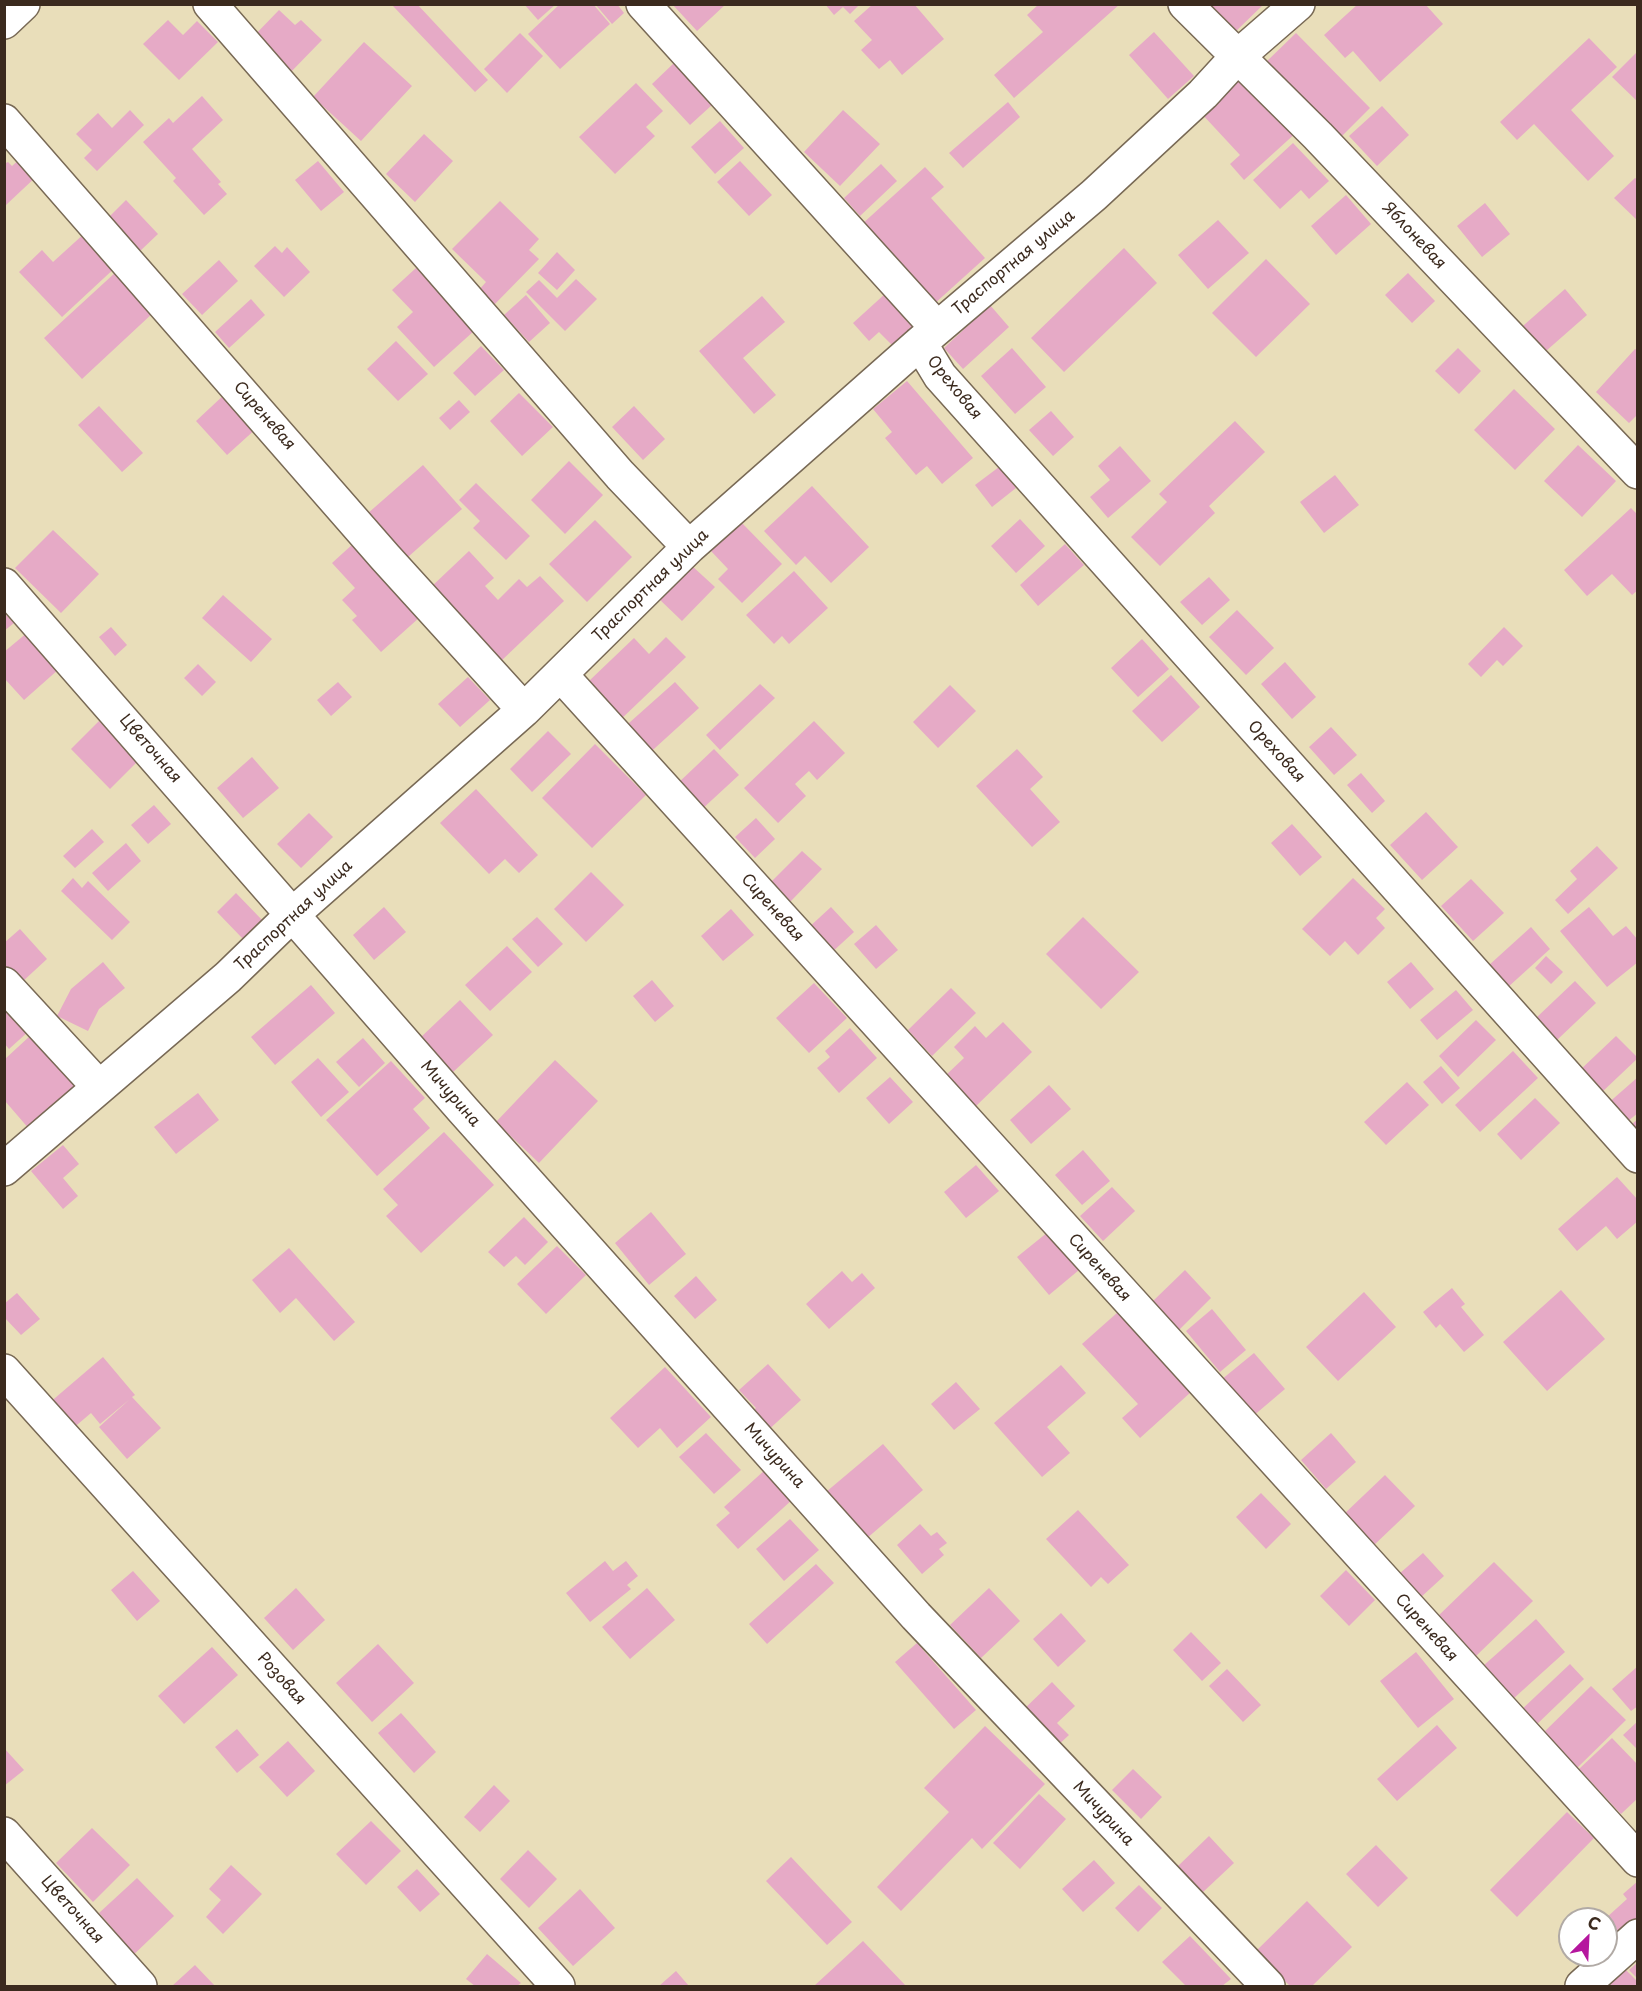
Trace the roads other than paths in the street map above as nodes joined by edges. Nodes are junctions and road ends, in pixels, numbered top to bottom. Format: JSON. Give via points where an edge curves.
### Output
{"nodes":[{"id":1,"x":23,"y":4,"type":"edge"},
{"id":2,"x":210,"y":4,"type":"edge"},
{"id":3,"x":643,"y":4,"type":"edge"},
{"id":4,"x":1185,"y":4,"type":"edge"},
{"id":5,"x":1298,"y":4,"type":"edge"},
{"id":6,"x":4,"y":22,"type":"edge"},
{"id":7,"x":1237,"y":57,"type":"junction"},
{"id":8,"x":4,"y":121,"type":"edge"},
{"id":9,"x":929,"y":336,"type":"junction"},
{"id":10,"x":1638,"y":472,"type":"edge"},
{"id":11,"x":689,"y":547,"type":"junction"},
{"id":12,"x":4,"y":585,"type":"edge"},
{"id":13,"x":561,"y":675,"type":"junction"},
{"id":14,"x":524,"y":710,"type":"junction"},
{"id":15,"x":293,"y":914,"type":"junction"},
{"id":16,"x":4,"y":984,"type":"edge"},
{"id":17,"x":99,"y":1087,"type":"junction"},
{"id":18,"x":1638,"y":1156,"type":"edge"},
{"id":19,"x":4,"y":1169,"type":"edge"},
{"id":20,"x":4,"y":1371,"type":"edge"},
{"id":21,"x":4,"y":1834,"type":"edge"},
{"id":22,"x":1638,"y":1860,"type":"edge"},
{"id":23,"x":1638,"y":1936,"type":"edge"},
{"id":24,"x":140,"y":1986,"type":"edge"},
{"id":25,"x":558,"y":1986,"type":"edge"},
{"id":26,"x":1268,"y":1986,"type":"edge"},
{"id":27,"x":1582,"y":1986,"type":"edge"}],
"edges":[{"from":1,"to":6,"type":"street"},
{"from":2,"to":11,"type":"street","via":[[612,466]]},
{"from":3,"to":9,"type":"street","name":"Ореховая"},
{"from":4,"to":7,"type":"street","name":"Яблоневая"},
{"from":5,"to":7,"type":"street","name":"Траспортная улица"},
{"from":7,"to":9,"type":"street","name":"Траспортная улица","via":[[1203,94],[1094,195]]},
{"from":7,"to":10,"type":"street","name":"Яблоневая","via":[[1318,136]]},
{"from":8,"to":14,"type":"street","name":"Сиреневая"},
{"from":9,"to":11,"type":"street","name":"Траспортная улица"},
{"from":9,"to":18,"type":"street","name":"Ореховая","via":[[940,376]]},
{"from":11,"to":13,"type":"street","name":"Траспортная улица"},
{"from":12,"to":15,"type":"street","name":"Цветочная"},
{"from":13,"to":14,"type":"street","name":"Траспортная улица"},
{"from":13,"to":22,"type":"street","name":"Сиреневая"},
{"from":14,"to":15,"type":"street","name":"Траспортная улица"},
{"from":15,"to":17,"type":"street","name":"Траспортная улица","via":[[228,977]]},
{"from":15,"to":26,"type":"street","name":"Мичурина","via":[[916,1616]]},
{"from":16,"to":17,"type":"street"},
{"from":17,"to":19,"type":"street","name":"Траспортная улица"},
{"from":20,"to":25,"type":"street","name":"Розовая"},
{"from":21,"to":24,"type":"street","name":"Цветочная"},
{"from":23,"to":27,"type":"street"}]}
